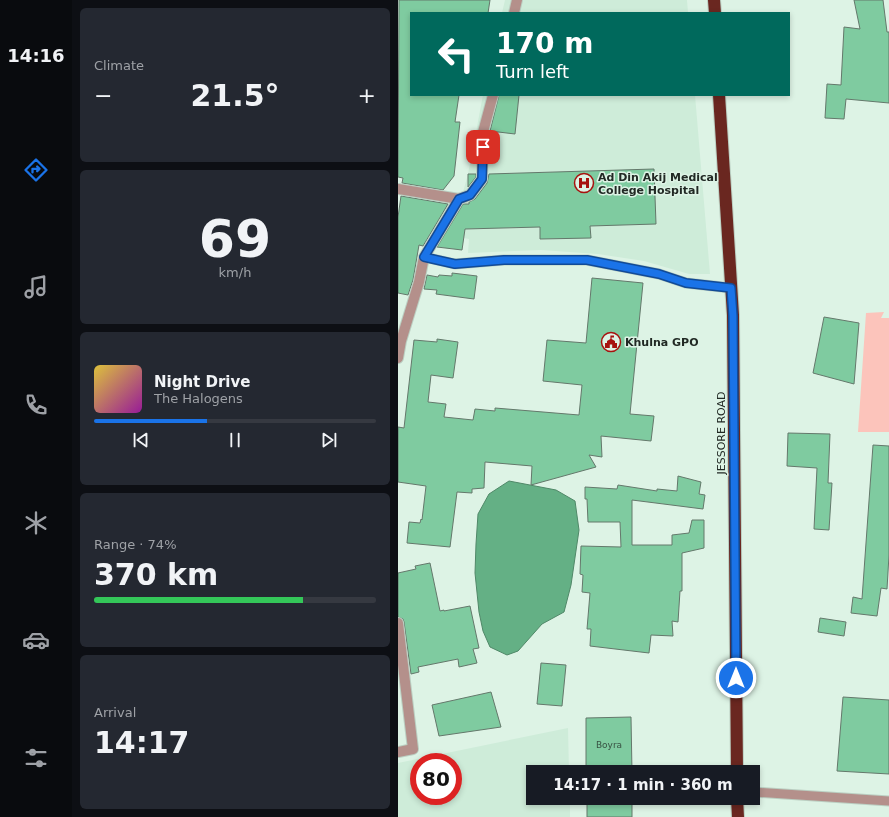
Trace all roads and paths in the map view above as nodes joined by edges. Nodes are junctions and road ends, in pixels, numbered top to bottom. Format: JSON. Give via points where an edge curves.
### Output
{"nodes":[{"id":1,"x":517,"y":0,"type":"edge"},
{"id":2,"x":714,"y":0,"type":"edge"},
{"id":3,"x":514,"y":12,"type":"edge"},
{"id":4,"x":715,"y":12,"type":"edge"},
{"id":5,"x":493,"y":96,"type":"edge"},
{"id":6,"x":720,"y":96,"type":"edge"},
{"id":7,"x":398,"y":189,"type":"edge"},
{"id":8,"x":459,"y":199,"type":"junction"},
{"id":9,"x":424,"y":257,"type":"junction"},
{"id":10,"x":731,"y":288,"type":"junction"},
{"id":11,"x":398,"y":358,"type":"edge"},
{"id":12,"x":398,"y":623,"type":"edge"},
{"id":13,"x":398,"y":752,"type":"edge"},
{"id":14,"x":736,"y":765,"type":"edge"},
{"id":15,"x":760,"y":792,"type":"edge"},
{"id":16,"x":889,"y":801,"type":"edge"},
{"id":17,"x":737,"y":805,"type":"edge"},
{"id":18,"x":738,"y":817,"type":"edge"}],
"edges":[{"from":1,"to":3,"type":"street"},
{"from":2,"to":4,"type":"highway"},
{"from":5,"to":8,"type":"street","via":[[483,132],[482,179],[470,195]]},
{"from":6,"to":10,"type":"highway","name":"JESSORE ROAD"},
{"from":7,"to":8,"type":"street"},
{"from":8,"to":9,"type":"street"},
{"from":9,"to":10,"type":"lane","via":[[455,264],[504,260],[587,260],[659,274],[686,283]]},
{"from":9,"to":11,"type":"street"},
{"from":10,"to":14,"type":"highway","name":"JESSORE ROAD"},
{"from":12,"to":13,"type":"street","via":[[413,749]]},
{"from":15,"to":16,"type":"lane"},
{"from":17,"to":18,"type":"highway"}]}
